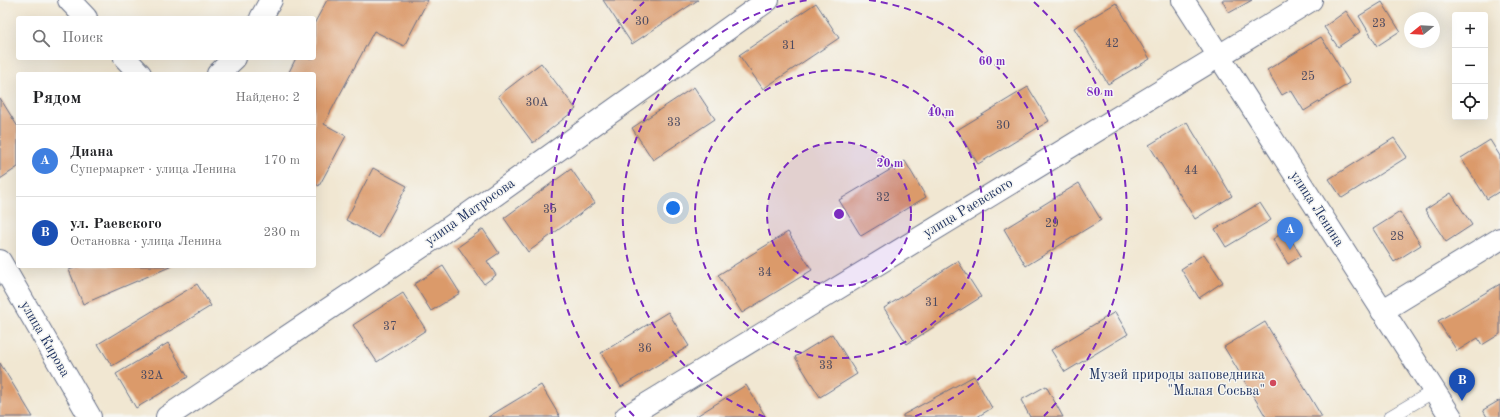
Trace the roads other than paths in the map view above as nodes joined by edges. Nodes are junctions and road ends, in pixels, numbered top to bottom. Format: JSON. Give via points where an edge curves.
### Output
{"nodes":[{"id":1,"x":69,"y":0,"type":"edge"},
{"id":2,"x":271,"y":0,"type":"edge"},
{"id":3,"x":768,"y":0,"type":"edge"},
{"id":4,"x":1184,"y":0,"type":"edge"},
{"id":5,"x":1311,"y":0,"type":"edge"},
{"id":6,"x":84,"y":16,"type":"edge"},
{"id":7,"x":262,"y":16,"type":"edge"},
{"id":8,"x":1218,"y":55,"type":"junction"},
{"id":9,"x":127,"y":60,"type":"edge"},
{"id":10,"x":233,"y":60,"type":"edge"},
{"id":11,"x":138,"y":72,"type":"edge"},
{"id":12,"x":220,"y":72,"type":"edge"},
{"id":13,"x":1500,"y":239,"type":"edge"},
{"id":14,"x":0,"y":261,"type":"edge"},
{"id":15,"x":1382,"y":310,"type":"junction"},
{"id":16,"x":1434,"y":391,"type":"junction"},
{"id":17,"x":90,"y":417,"type":"edge"},
{"id":18,"x":166,"y":417,"type":"edge"},
{"id":19,"x":626,"y":417,"type":"edge"},
{"id":20,"x":1390,"y":417,"type":"edge"},
{"id":21,"x":1451,"y":417,"type":"edge"}],
"edges":[{"from":1,"to":6,"type":"street"},
{"from":2,"to":7,"type":"street"},
{"from":3,"to":18,"type":"street","name":"улица Матросова","via":[[439,235]]},
{"from":4,"to":8,"type":"street","name":"улица Ленина"},
{"from":5,"to":8,"type":"street","name":"улица Раевского"},
{"from":8,"to":15,"type":"street","name":"улица Ленина"},
{"from":8,"to":19,"type":"street","name":"улица Раевского"},
{"from":9,"to":11,"type":"street"},
{"from":10,"to":12,"type":"street"},
{"from":13,"to":15,"type":"street"},
{"from":14,"to":17,"type":"street","name":"улица Кирова"},
{"from":15,"to":16,"type":"street","name":"улица Ленина"},
{"from":16,"to":20,"type":"lane"},
{"from":16,"to":21,"type":"street","name":"улица Ленина"}]}
